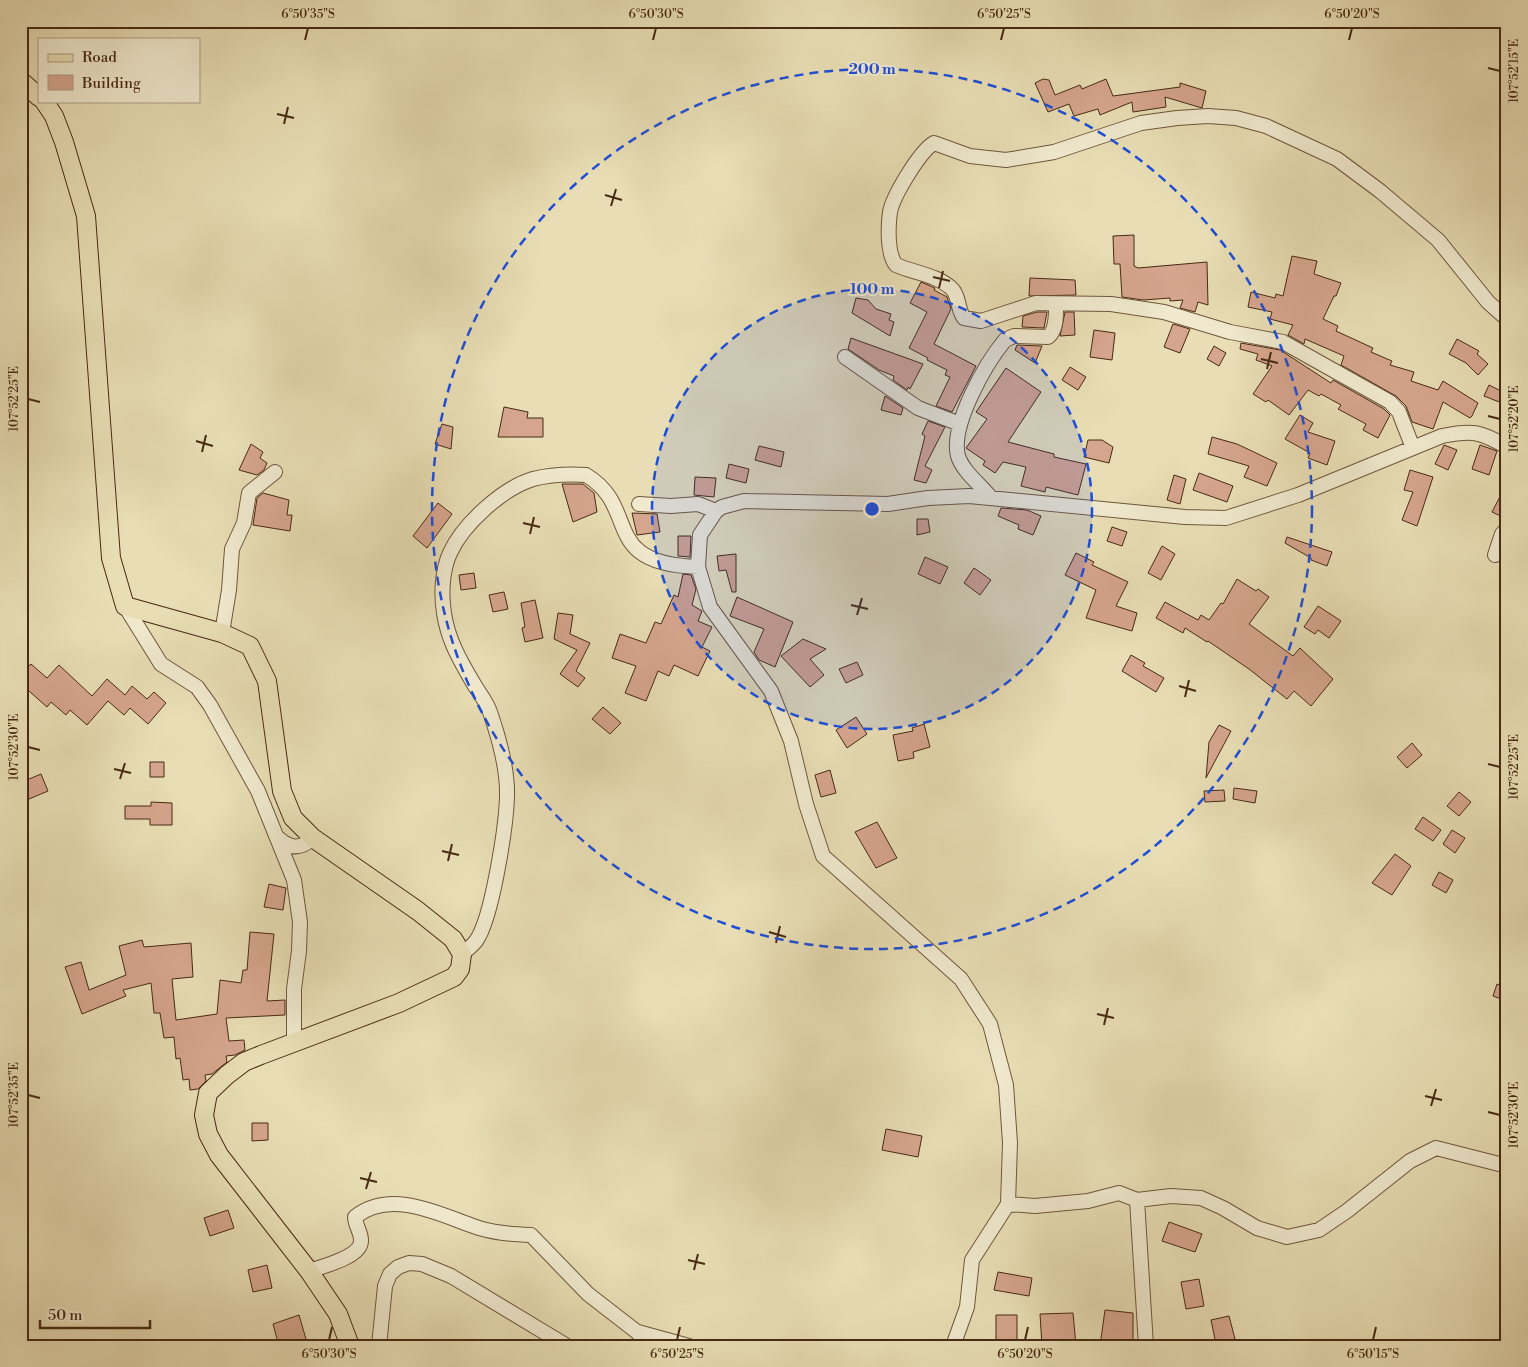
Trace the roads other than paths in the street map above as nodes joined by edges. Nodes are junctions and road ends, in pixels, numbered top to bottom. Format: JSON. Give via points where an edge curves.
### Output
{"nodes":[{"id":1,"x":21,"y":81,"type":"edge"},
{"id":2,"x":38,"y":95,"type":"edge"},
{"id":3,"x":45,"y":102,"type":"edge"},
{"id":4,"x":1056,"y":304,"type":"junction"},
{"id":5,"x":1507,"y":319,"type":"edge"},
{"id":6,"x":845,"y":357,"type":"dead end"},
{"id":7,"x":960,"y":424,"type":"junction"},
{"id":8,"x":1507,"y":446,"type":"edge"},
{"id":9,"x":1413,"y":448,"type":"junction"},
{"id":10,"x":274,"y":472,"type":"dead end"},
{"id":11,"x":991,"y":498,"type":"junction"},
{"id":12,"x":639,"y":504,"type":"dead end"},
{"id":13,"x":716,"y":511,"type":"junction"},
{"id":14,"x":1507,"y":528,"type":"edge"},
{"id":15,"x":1495,"y":555,"type":"dead end"},
{"id":16,"x":698,"y":567,"type":"junction"},
{"id":17,"x":125,"y":606,"type":"junction"},
{"id":18,"x":222,"y":633,"type":"junction"},
{"id":19,"x":276,"y":835,"type":"junction"},
{"id":20,"x":313,"y":838,"type":"junction"},
{"id":21,"x":462,"y":954,"type":"junction"},
{"id":22,"x":294,"y":1041,"type":"junction"},
{"id":23,"x":1507,"y":1166,"type":"edge"},
{"id":24,"x":1137,"y":1200,"type":"junction"},
{"id":25,"x":1008,"y":1204,"type":"junction"},
{"id":26,"x":309,"y":1271,"type":"junction"},
{"id":27,"x":638,"y":1332,"type":"junction"},
{"id":28,"x":350,"y":1346,"type":"edge"},
{"id":29,"x":379,"y":1346,"type":"edge"},
{"id":30,"x":567,"y":1346,"type":"edge"},
{"id":31,"x":650,"y":1346,"type":"edge"},
{"id":32,"x":689,"y":1346,"type":"edge"},
{"id":33,"x":953,"y":1346,"type":"edge"},
{"id":34,"x":1146,"y":1346,"type":"edge"}],
"edges":[{"from":1,"to":2,"type":"main road"},
{"from":3,"to":17,"type":"main road","via":[[64,142],[86,216],[111,558]]},
{"from":4,"to":5,"type":"street","via":[[1020,307],[995,318],[972,320],[960,313],[958,297],[952,288],[940,280],[896,266],[891,255],[890,211],[901,186],[926,149],[934,143],[970,156],[1006,160],[1054,152],[1141,123],[1208,116],[1236,118],[1266,126],[1338,159],[1380,191],[1438,240],[1488,302]]},
{"from":4,"to":7,"type":"street","via":[[1055,323],[1048,337],[1008,337],[1000,345]]},
{"from":4,"to":9,"type":"street","via":[[1111,304],[1164,312],[1230,332],[1282,342],[1390,402],[1399,412]]},
{"from":6,"to":7,"type":"street","via":[[918,408]]},
{"from":7,"to":11,"type":"street","via":[[956,440],[958,456],[965,470]]},
{"from":8,"to":9,"type":"street","via":[[1489,436],[1466,431],[1442,436]]},
{"from":9,"to":11,"type":"street","via":[[1298,495],[1226,518]]},
{"from":10,"to":18,"type":"street","via":[[249,493],[244,523],[232,549]]},
{"from":11,"to":13,"type":"street","via":[[928,498],[888,504],[744,501]]},
{"from":12,"to":13,"type":"street","via":[[698,504]]},
{"from":13,"to":16,"type":"street","via":[[700,535]]},
{"from":14,"to":15,"type":"street"},
{"from":16,"to":21,"type":"street","via":[[658,563],[632,546],[610,498],[586,475],[534,478],[499,496],[464,531],[450,554],[443,582],[444,613],[452,648],[490,710],[507,796],[501,853],[484,923],[476,941]]},
{"from":16,"to":25,"type":"street","via":[[710,607],[770,691],[791,741],[823,856],[961,979],[990,1024],[1006,1085],[1010,1143]]},
{"from":17,"to":18,"type":"main road"},
{"from":17,"to":19,"type":"street","via":[[161,664],[197,687],[210,706],[258,791]]},
{"from":18,"to":20,"type":"main road","via":[[250,646],[267,681],[282,791],[293,818]]},
{"from":19,"to":20,"type":"street","via":[[285,845],[296,847]]},
{"from":19,"to":22,"type":"street","via":[[294,880],[300,922],[294,989]]},
{"from":20,"to":21,"type":"main road","via":[[418,911],[453,939]]},
{"from":21,"to":22,"type":"main road","via":[[460,969],[454,977],[399,1003]]},
{"from":22,"to":26,"type":"main road","via":[[244,1062],[227,1075],[208,1093],[204,1115],[208,1134],[219,1155]]},
{"from":23,"to":24,"type":"street","via":[[1436,1148],[1410,1161],[1319,1230],[1286,1237],[1257,1228],[1200,1198],[1172,1196]]},
{"from":24,"to":25,"type":"street","via":[[1119,1193],[1088,1201],[1036,1206]]},
{"from":24,"to":34,"type":"street"},
{"from":25,"to":33,"type":"street","via":[[972,1260],[967,1307]]},
{"from":26,"to":27,"type":"street","via":[[354,1254],[361,1239],[355,1217],[364,1210],[403,1204],[442,1212],[502,1234],[531,1235],[588,1294]]},
{"from":26,"to":28,"type":"main road","via":[[338,1314]]},
{"from":27,"to":31,"type":"street"},
{"from":27,"to":32,"type":"street"},
{"from":29,"to":30,"type":"street","via":[[390,1274],[409,1263],[422,1264],[452,1276]]}]}
